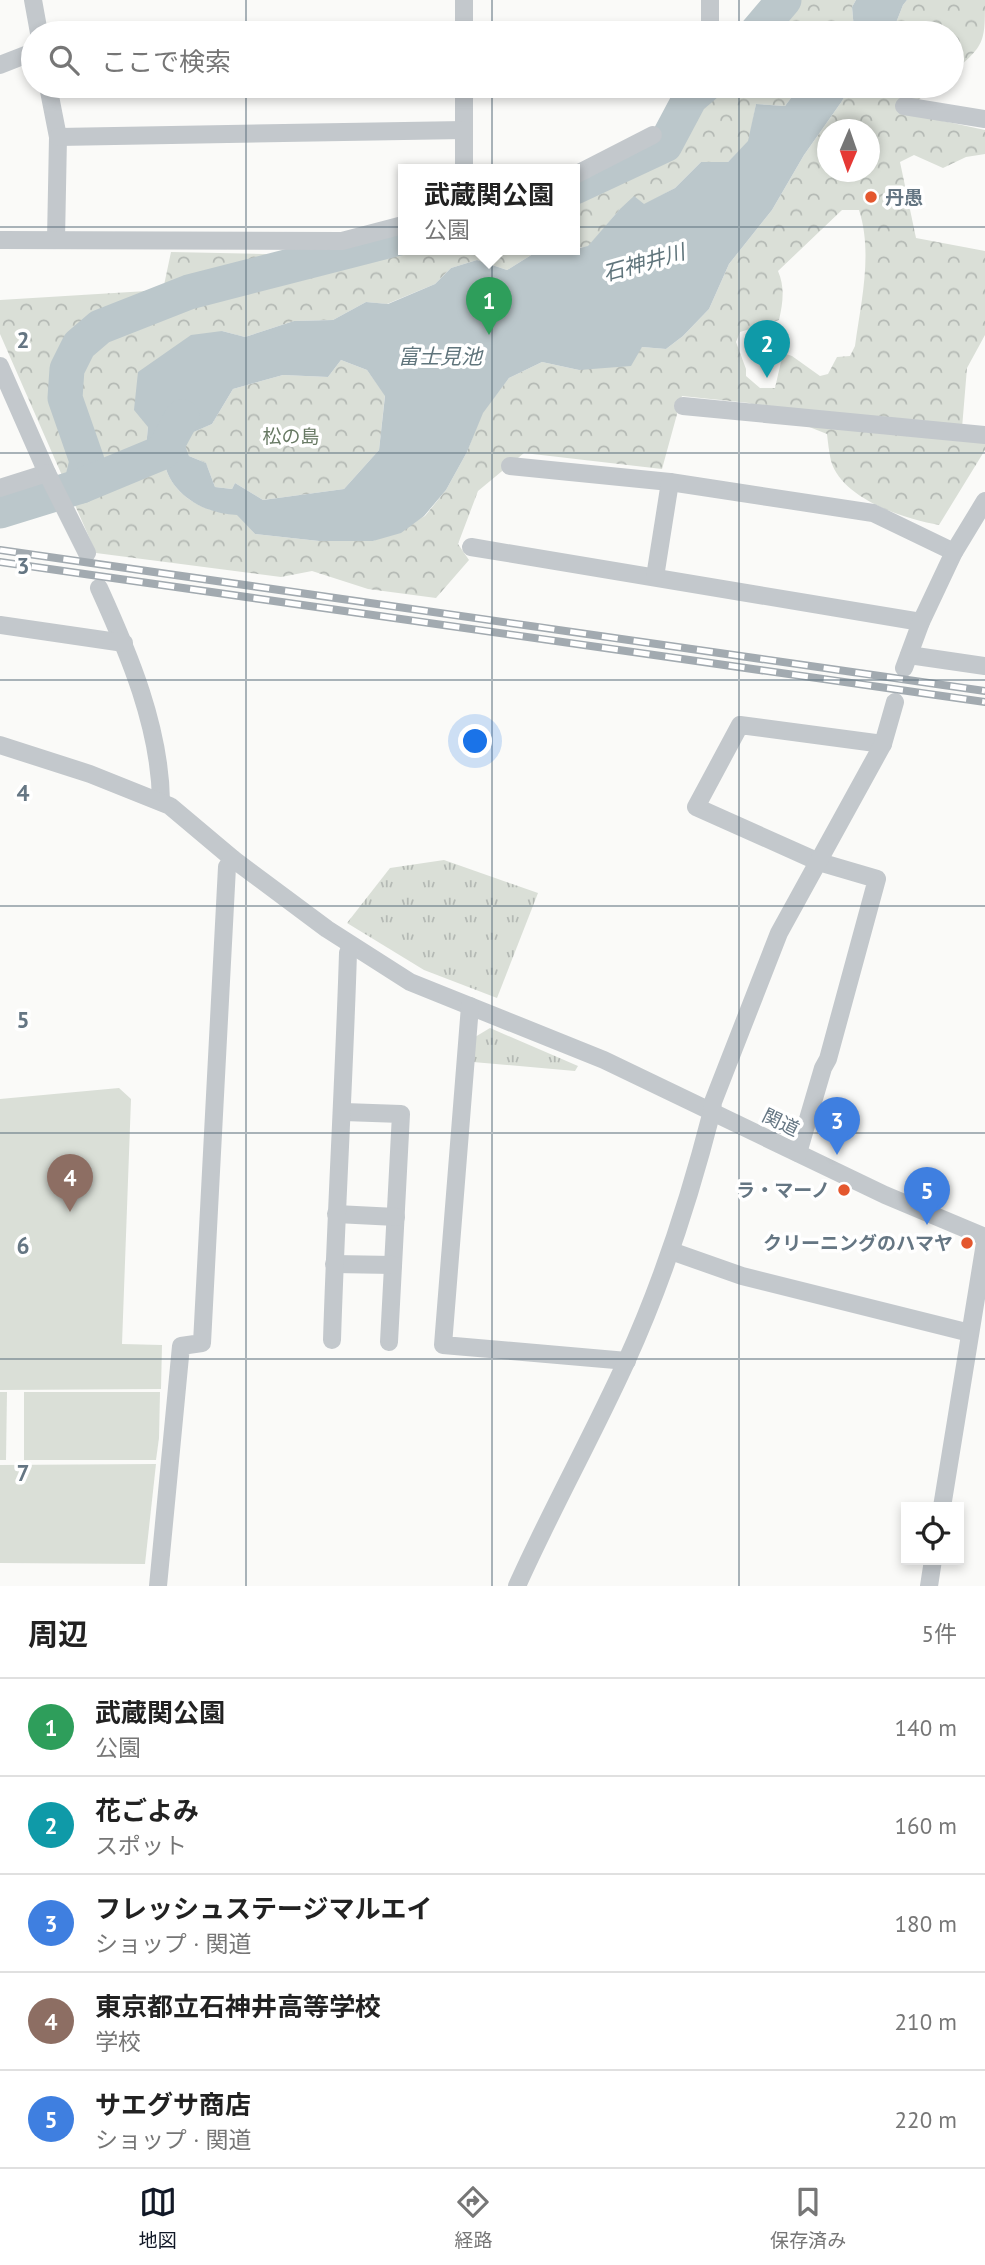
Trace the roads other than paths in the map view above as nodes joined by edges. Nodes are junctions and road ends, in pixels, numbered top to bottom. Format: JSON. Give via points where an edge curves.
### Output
{"nodes":[{"id":1,"x":33,"y":0,"type":"edge"},
{"id":2,"x":464,"y":0,"type":"edge"},
{"id":3,"x":710,"y":0,"type":"edge"},
{"id":4,"x":37,"y":21,"type":"edge"},
{"id":5,"x":464,"y":21,"type":"edge"},
{"id":6,"x":710,"y":21,"type":"edge"},
{"id":7,"x":21,"y":57,"type":"edge"},
{"id":8,"x":0,"y":65,"type":"edge"},
{"id":9,"x":50,"y":98,"type":"edge"},
{"id":10,"x":464,"y":98,"type":"edge"},
{"id":11,"x":904,"y":106,"type":"dead end"},
{"id":12,"x":985,"y":118,"type":"edge"},
{"id":13,"x":464,"y":131,"type":"junction"},
{"id":14,"x":653,"y":135,"type":"dead end"},
{"id":15,"x":58,"y":137,"type":"junction"},
{"id":16,"x":464,"y":164,"type":"edge"},
{"id":17,"x":580,"y":172,"type":"edge"},
{"id":18,"x":398,"y":226,"type":"edge"},
{"id":19,"x":0,"y":240,"type":"edge"},
{"id":20,"x":56,"y":240,"type":"junction"},
{"id":21,"x":0,"y":366,"type":"edge"},
{"id":22,"x":683,"y":406,"type":"dead end"},
{"id":23,"x":985,"y":435,"type":"edge"},
{"id":24,"x":510,"y":466,"type":"dead end"},
{"id":25,"x":49,"y":478,"type":"junction"},
{"id":26,"x":670,"y":482,"type":"junction"},
{"id":27,"x":0,"y":488,"type":"edge"},
{"id":28,"x":985,"y":500,"type":"edge"},
{"id":29,"x":471,"y":547,"type":"dead end"},
{"id":30,"x":954,"y":552,"type":"junction"},
{"id":31,"x":87,"y":553,"type":"dead end"},
{"id":32,"x":655,"y":577,"type":"junction"},
{"id":33,"x":99,"y":588,"type":"dead end"},
{"id":34,"x":921,"y":622,"type":"junction"},
{"id":35,"x":0,"y":625,"type":"edge"},
{"id":36,"x":124,"y":643,"type":"junction"},
{"id":37,"x":985,"y":666,"type":"edge"},
{"id":38,"x":895,"y":702,"type":"dead end"},
{"id":39,"x":883,"y":744,"type":"junction"},
{"id":40,"x":0,"y":745,"type":"edge"},
{"id":41,"x":161,"y":801,"type":"junction"},
{"id":42,"x":233,"y":859,"type":"junction"},
{"id":43,"x":819,"y":862,"type":"junction"},
{"id":44,"x":351,"y":946,"type":"junction"},
{"id":45,"x":470,"y":1006,"type":"junction"},
{"id":46,"x":712,"y":1111,"type":"junction"},
{"id":47,"x":344,"y":1112,"type":"junction"},
{"id":48,"x":798,"y":1153,"type":"junction"},
{"id":49,"x":336,"y":1214,"type":"junction"},
{"id":50,"x":396,"y":1217,"type":"junction"},
{"id":51,"x":985,"y":1237,"type":"edge"},
{"id":52,"x":985,"y":1243,"type":"edge"},
{"id":53,"x":671,"y":1251,"type":"junction"},
{"id":54,"x":334,"y":1264,"type":"junction"},
{"id":55,"x":393,"y":1265,"type":"junction"},
{"id":56,"x":970,"y":1333,"type":"junction"},
{"id":57,"x":332,"y":1340,"type":"dead end"},
{"id":58,"x":389,"y":1342,"type":"dead end"},
{"id":59,"x":627,"y":1361,"type":"junction"},
{"id":60,"x":943,"y":1502,"type":"edge"},
{"id":61,"x":932,"y":1565,"type":"edge"},
{"id":62,"x":158,"y":1586,"type":"edge"},
{"id":63,"x":517,"y":1586,"type":"edge"},
{"id":64,"x":929,"y":1586,"type":"edge"}],
"edges":[{"from":1,"to":4,"type":"street"},
{"from":2,"to":5,"type":"street"},
{"from":3,"to":6,"type":"street"},
{"from":7,"to":8,"type":"street"},
{"from":9,"to":15,"type":"street"},
{"from":10,"to":13,"type":"street"},
{"from":11,"to":12,"type":"street"},
{"from":13,"to":15,"type":"street"},
{"from":13,"to":16,"type":"street"},
{"from":14,"to":17,"type":"street"},
{"from":15,"to":20,"type":"street"},
{"from":18,"to":20,"type":"street","via":[[342,241]]},
{"from":19,"to":20,"type":"street"},
{"from":21,"to":25,"type":"street"},
{"from":22,"to":23,"type":"street"},
{"from":24,"to":26,"type":"street"},
{"from":25,"to":27,"type":"street"},
{"from":25,"to":31,"type":"street"},
{"from":26,"to":30,"type":"street","via":[[873,513]]},
{"from":26,"to":32,"type":"street"},
{"from":28,"to":30,"type":"street"},
{"from":29,"to":32,"type":"street"},
{"from":30,"to":34,"type":"street"},
{"from":32,"to":34,"type":"street"},
{"from":33,"to":36,"type":"street"},
{"from":34,"to":37,"type":"street","via":[[907,662]]},
{"from":35,"to":36,"type":"street"},
{"from":36,"to":41,"type":"street","via":[[148,718]]},
{"from":38,"to":39,"type":"street"},
{"from":39,"to":43,"type":"street"},
{"from":39,"to":43,"type":"street","via":[[740,725],[696,807]]},
{"from":40,"to":41,"type":"street","name":"関道"},
{"from":41,"to":42,"type":"street","name":"関道"},
{"from":42,"to":44,"type":"street","name":"関道"},
{"from":42,"to":62,"type":"street","via":[[227,867],[202,1343],[181,1346]]},
{"from":43,"to":46,"type":"street","via":[[779,933]]},
{"from":43,"to":48,"type":"street","via":[[877,879]]},
{"from":44,"to":45,"type":"street","name":"関道","via":[[410,982]]},
{"from":44,"to":47,"type":"street"},
{"from":45,"to":46,"type":"street","name":"関道","via":[[604,1060]]},
{"from":45,"to":59,"type":"street","via":[[443,1345]]},
{"from":46,"to":48,"type":"street","name":"関道"},
{"from":46,"to":53,"type":"street"},
{"from":47,"to":49,"type":"street"},
{"from":47,"to":50,"type":"street","via":[[401,1114]]},
{"from":48,"to":51,"type":"street","name":"関道"},
{"from":49,"to":50,"type":"street"},
{"from":49,"to":54,"type":"street"},
{"from":50,"to":55,"type":"street"},
{"from":52,"to":56,"type":"street"},
{"from":53,"to":56,"type":"street","via":[[742,1276]]},
{"from":53,"to":59,"type":"street"},
{"from":54,"to":55,"type":"street"},
{"from":54,"to":57,"type":"street"},
{"from":55,"to":58,"type":"street"},
{"from":56,"to":60,"type":"street"},
{"from":59,"to":63,"type":"street"},
{"from":61,"to":64,"type":"street"}]}
